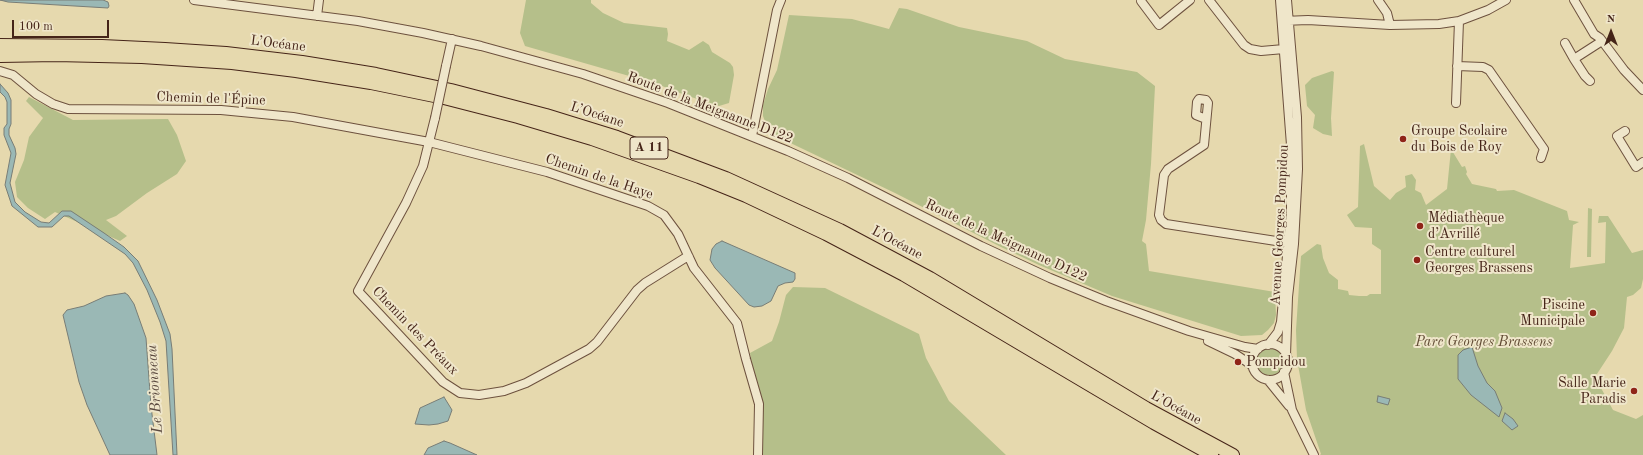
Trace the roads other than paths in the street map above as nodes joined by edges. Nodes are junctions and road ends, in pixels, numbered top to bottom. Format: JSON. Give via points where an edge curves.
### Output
{"nodes":[{"id":1,"x":194,"y":0,"type":"edge"},
{"id":2,"x":319,"y":0,"type":"edge"},
{"id":3,"x":781,"y":0,"type":"edge"},
{"id":4,"x":1190,"y":0,"type":"edge"},
{"id":5,"x":1210,"y":0,"type":"edge"},
{"id":6,"x":1280,"y":0,"type":"edge"},
{"id":7,"x":1287,"y":0,"type":"edge"},
{"id":8,"x":1378,"y":0,"type":"edge"},
{"id":9,"x":1506,"y":0,"type":"edge"},
{"id":10,"x":1574,"y":0,"type":"edge"},
{"id":11,"x":1579,"y":0,"type":"edge"},
{"id":12,"x":1141,"y":1,"type":"dead end"},
{"id":13,"x":317,"y":16,"type":"junction"},
{"id":14,"x":1285,"y":21,"type":"junction"},
{"id":15,"x":1459,"y":21,"type":"junction"},
{"id":16,"x":1390,"y":26,"type":"junction"},
{"id":17,"x":452,"y":39,"type":"junction"},
{"id":18,"x":1601,"y":40,"type":"junction"},
{"id":19,"x":1565,"y":43,"type":"dead end"},
{"id":20,"x":0,"y":45,"type":"edge"},
{"id":21,"x":1284,"y":49,"type":"junction"},
{"id":22,"x":0,"y":56,"type":"edge"},
{"id":23,"x":1574,"y":59,"type":"junction"},
{"id":24,"x":1457,"y":66,"type":"junction"},
{"id":25,"x":0,"y":71,"type":"edge"},
{"id":26,"x":1590,"y":81,"type":"dead end"},
{"id":27,"x":1643,"y":90,"type":"edge"},
{"id":28,"x":1456,"y":103,"type":"dead end"},
{"id":29,"x":1206,"y":119,"type":"dead end"},
{"id":30,"x":1625,"y":131,"type":"dead end"},
{"id":31,"x":752,"y":136,"type":"junction"},
{"id":32,"x":429,"y":142,"type":"junction"},
{"id":33,"x":1541,"y":158,"type":"dead end"},
{"id":34,"x":1643,"y":162,"type":"edge"},
{"id":35,"x":1288,"y":244,"type":"junction"},
{"id":36,"x":689,"y":257,"type":"junction"},
{"id":37,"x":1189,"y":332,"type":"junction"},
{"id":38,"x":1268,"y":345,"type":"junction"},
{"id":39,"x":1258,"y":349,"type":"junction"},
{"id":40,"x":1286,"y":355,"type":"junction"},
{"id":41,"x":1253,"y":366,"type":"junction"},
{"id":42,"x":1284,"y":372,"type":"junction"},
{"id":43,"x":1268,"y":380,"type":"junction"},
{"id":44,"x":1292,"y":410,"type":"junction"},
{"id":45,"x":757,"y":455,"type":"edge"},
{"id":46,"x":1212,"y":455,"type":"edge"},
{"id":47,"x":1233,"y":455,"type":"edge"},
{"id":48,"x":1314,"y":455,"type":"edge"}],
"edges":[{"from":1,"to":13,"type":"street","name":"Route de la Meignanne D122"},
{"from":2,"to":13,"type":"street"},
{"from":3,"to":31,"type":"street"},
{"from":4,"to":12,"type":"street","via":[[1159,25]]},
{"from":5,"to":21,"type":"street","via":[[1244,45],[1250,49]]},
{"from":6,"to":14,"type":"street","name":"Avenue Georges Pompidou"},
{"from":7,"to":14,"type":"street","name":"Avenue Georges Pompidou"},
{"from":8,"to":16,"type":"street","via":[[1387,13]]},
{"from":9,"to":15,"type":"street"},
{"from":10,"to":18,"type":"street","via":[[1594,34]]},
{"from":11,"to":18,"type":"street","via":[[1599,32]]},
{"from":13,"to":17,"type":"street","name":"Route de la Meignanne D122"},
{"from":14,"to":16,"type":"street","via":[[1308,20]]},
{"from":14,"to":21,"type":"street","name":"Avenue Georges Pompidou"},
{"from":14,"to":40,"type":"street","name":"Avenue Georges Pompidou","via":[[1297,116],[1298,168]]},
{"from":15,"to":16,"type":"street","via":[[1421,26]]},
{"from":15,"to":24,"type":"street"},
{"from":17,"to":31,"type":"street","name":"Route de la Meignanne D122","via":[[583,74]]},
{"from":17,"to":32,"type":"street","bridge":true},
{"from":18,"to":23,"type":"street"},
{"from":18,"to":27,"type":"street"},
{"from":19,"to":23,"type":"street"},
{"from":20,"to":47,"type":"highway","name":"L’Océane","number":"A 11","via":[[158,48],[302,62],[376,74],[471,95],[617,137],[731,180],[845,233],[930,278],[1140,405]]},
{"from":21,"to":35,"type":"street","name":"Avenue Georges Pompidou","via":[[1292,162]]},
{"from":22,"to":46,"type":"highway","name":"L’Océane","number":"A 11","via":[[142,57],[232,63],[296,71],[444,98],[518,116],[592,139],[699,177],[833,237],[936,293],[1116,401]]},
{"from":23,"to":26,"type":"street"},
{"from":24,"to":28,"type":"street"},
{"from":24,"to":33,"type":"street","via":[[1483,66],[1489,70],[1544,149]]},
{"from":25,"to":32,"type":"street","name":"Chemin de l'Épine","via":[[13,75],[53,104],[68,109],[228,111],[293,117]]},
{"from":29,"to":35,"type":"street","via":[[1204,145],[1168,169],[1164,175],[1159,215],[1161,220],[1166,224]]},
{"from":30,"to":34,"type":"street","via":[[1617,136],[1636,167]]},
{"from":31,"to":37,"type":"street","name":"Route de la Meignanne D122","via":[[848,178],[1050,278]]},
{"from":32,"to":36,"type":"street","name":"Chemin de la Haye","via":[[547,172],[648,206],[664,215]]},
{"from":32,"to":36,"type":"street","name":"Chemin des Préaux","via":[[423,166],[406,203],[358,291],[453,390],[479,395],[504,391],[526,383],[589,349],[637,290]]},
{"from":35,"to":38,"type":"street","name":"Avenue Georges Pompidou","via":[[1281,322],[1278,332]]},
{"from":36,"to":45,"type":"street","name":"Chemin de la Haye","via":[[694,268],[737,323],[760,404]]},
{"from":37,"to":39,"type":"street"},
{"from":37,"to":41,"type":"street","via":[[1235,354]]},
{"from":38,"to":39,"type":"street"},
{"from":38,"to":40,"type":"street","via":[[1279,347]]},
{"from":39,"to":41,"type":"street","via":[[1253,357]]},
{"from":40,"to":42,"type":"street","via":[[1287,364]]},
{"from":41,"to":43,"type":"street","via":[[1259,376]]},
{"from":42,"to":43,"type":"street","via":[[1279,377]]},
{"from":42,"to":44,"type":"street"},
{"from":43,"to":44,"type":"street"},
{"from":44,"to":48,"type":"street"}]}
